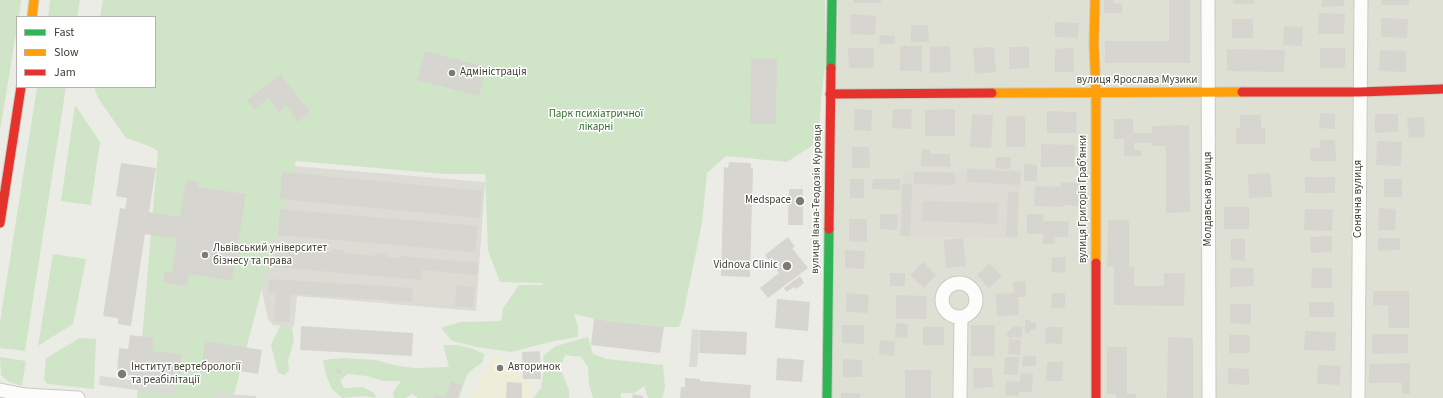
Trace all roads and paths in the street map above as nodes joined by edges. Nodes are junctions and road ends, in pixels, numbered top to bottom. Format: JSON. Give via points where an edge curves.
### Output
{"nodes":[{"id":1,"x":34,"y":0,"type":"edge"},
{"id":2,"x":832,"y":0,"type":"edge"},
{"id":3,"x":1095,"y":0,"type":"edge"},
{"id":4,"x":1208,"y":0,"type":"edge"},
{"id":5,"x":1361,"y":0,"type":"edge"},
{"id":6,"x":32,"y":16,"type":"edge"},
{"id":7,"x":21,"y":88,"type":"edge"},
{"id":8,"x":1443,"y":89,"type":"edge"},
{"id":9,"x":1360,"y":92,"type":"junction"},
{"id":10,"x":1096,"y":93,"type":"junction"},
{"id":11,"x":1209,"y":93,"type":"junction"},
{"id":12,"x":830,"y":94,"type":"junction"},
{"id":13,"x":0,"y":223,"type":"edge"},
{"id":14,"x":961,"y":317,"type":"dead end"},
{"id":15,"x":0,"y":390,"type":"edge"},
{"id":16,"x":78,"y":398,"type":"edge"},
{"id":17,"x":827,"y":398,"type":"edge"},
{"id":18,"x":960,"y":398,"type":"edge"},
{"id":19,"x":1096,"y":398,"type":"edge"},
{"id":20,"x":1209,"y":398,"type":"edge"},
{"id":21,"x":1358,"y":398,"type":"edge"}],
"edges":[{"from":1,"to":6,"type":"street"},
{"from":2,"to":12,"type":"street","name":"вулиця Івана-Теодозія Куровця"},
{"from":3,"to":10,"type":"street","name":"вулиця Григорія Грабʼянки"},
{"from":4,"to":11,"type":"street","name":"Молдавська вулиця"},
{"from":5,"to":9,"type":"street","name":"Сонячна вулиця"},
{"from":7,"to":13,"type":"street"},
{"from":8,"to":9,"type":"street","name":"вулиця Ярослава Музики"},
{"from":9,"to":11,"type":"street","name":"вулиця Ярослава Музики"},
{"from":9,"to":21,"type":"street","name":"Сонячна вулиця"},
{"from":10,"to":11,"type":"street","name":"вулиця Ярослава Музики"},
{"from":10,"to":12,"type":"street","name":"вулиця Ярослава Музики"},
{"from":10,"to":19,"type":"street","name":"вулиця Григорія Грабʼянки"},
{"from":11,"to":20,"type":"street","name":"Молдавська вулиця"},
{"from":12,"to":17,"type":"street","name":"вулиця Івана-Теодозія Куровця"},
{"from":14,"to":18,"type":"street"},
{"from":15,"to":16,"type":"street","via":[[25,395]]}]}
